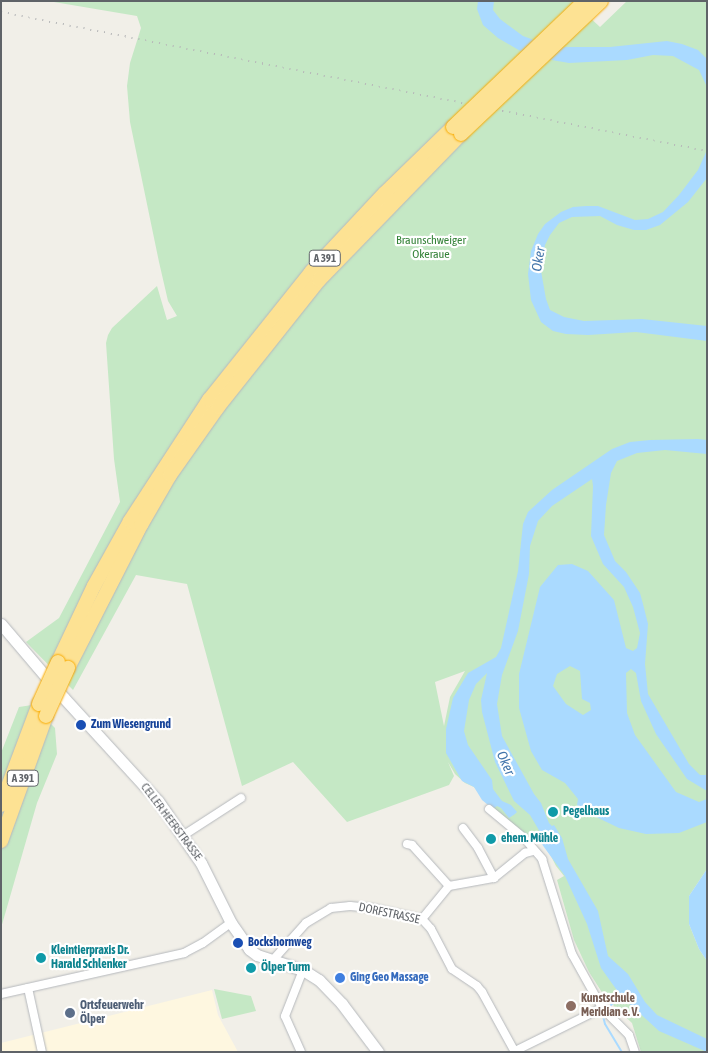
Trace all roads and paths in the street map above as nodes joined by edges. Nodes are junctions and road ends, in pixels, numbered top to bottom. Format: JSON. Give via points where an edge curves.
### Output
{"nodes":[{"id":1,"x":585,"y":1,"type":"edge"},
{"id":2,"x":602,"y":1,"type":"edge"},
{"id":3,"x":213,"y":403,"type":"junction"},
{"id":4,"x":1,"y":624,"type":"edge"},
{"id":5,"x":43,"y":710,"type":"junction"},
{"id":6,"x":241,"y":798,"type":"dead end"},
{"id":7,"x":1,"y":804,"type":"edge"},
{"id":8,"x":489,"y":809,"type":"dead end"},
{"id":9,"x":463,"y":828,"type":"dead end"},
{"id":10,"x":184,"y":835,"type":"junction"},
{"id":11,"x":1,"y":841,"type":"edge"},
{"id":12,"x":407,"y":844,"type":"dead end"},
{"id":13,"x":534,"y":851,"type":"junction"},
{"id":14,"x":494,"y":878,"type":"junction"},
{"id":15,"x":449,"y":886,"type":"junction"},
{"id":16,"x":422,"y":919,"type":"junction"},
{"id":17,"x":231,"y":923,"type":"junction"},
{"id":18,"x":273,"y":960,"type":"junction"},
{"id":19,"x":303,"y":970,"type":"junction"},
{"id":20,"x":28,"y":988,"type":"junction"},
{"id":21,"x":1,"y":994,"type":"edge"},
{"id":22,"x":602,"y":1008,"type":"junction"},
{"id":23,"x":515,"y":1051,"type":"edge"},
{"id":24,"x":42,"y":1052,"type":"edge"},
{"id":25,"x":301,"y":1052,"type":"edge"},
{"id":26,"x":378,"y":1052,"type":"edge"},
{"id":27,"x":635,"y":1052,"type":"edge"}],
"edges":[{"from":1,"to":3,"type":"highway","number":"A 391","bridge":true,"via":[[372,208],[311,272]]},
{"from":2,"to":3,"type":"highway","number":"A 391","bridge":true,"via":[[461,134],[319,280]]},
{"from":3,"to":5,"type":"highway","number":"A 391","bridge":true,"via":[[130,521],[94,586]]},
{"from":4,"to":10,"type":"main road","name":"CELLER HEERSTRASSE","via":[[158,801]]},
{"from":5,"to":7,"type":"highway","number":"A 391"},
{"from":5,"to":11,"type":"highway","number":"A 391"},
{"from":6,"to":10,"type":"street"},
{"from":8,"to":13,"type":"street","via":[[524,838]]},
{"from":9,"to":14,"type":"street"},
{"from":10,"to":17,"type":"main road","name":"CELLER HEERSTRASSE"},
{"from":12,"to":15,"type":"street","via":[[412,845]]},
{"from":13,"to":14,"type":"street","via":[[524,853]]},
{"from":13,"to":22,"type":"street","via":[[545,866],[572,954]]},
{"from":14,"to":15,"type":"street"},
{"from":15,"to":16,"type":"street"},
{"from":16,"to":18,"type":"street","name":"DORFSTRASSE","via":[[372,908],[331,908],[306,923]]},
{"from":16,"to":23,"type":"street","name":"DORFSTRASSE","via":[[432,929],[452,968],[482,992]]},
{"from":17,"to":18,"type":"main road","name":"CELLER HEERSTRASSE","via":[[249,949]]},
{"from":17,"to":20,"type":"street","via":[[184,952]]},
{"from":18,"to":19,"type":"main road","name":"CELLER HEERSTRASSE"},
{"from":19,"to":25,"type":"street","via":[[285,1016]]},
{"from":19,"to":26,"type":"main road","name":"CELLER HEERSTRASSE","via":[[319,980],[342,1004]]},
{"from":20,"to":21,"type":"street"},
{"from":20,"to":24,"type":"street"},
{"from":22,"to":23,"type":"street"},
{"from":22,"to":27,"type":"street","via":[[629,1035]]}]}
